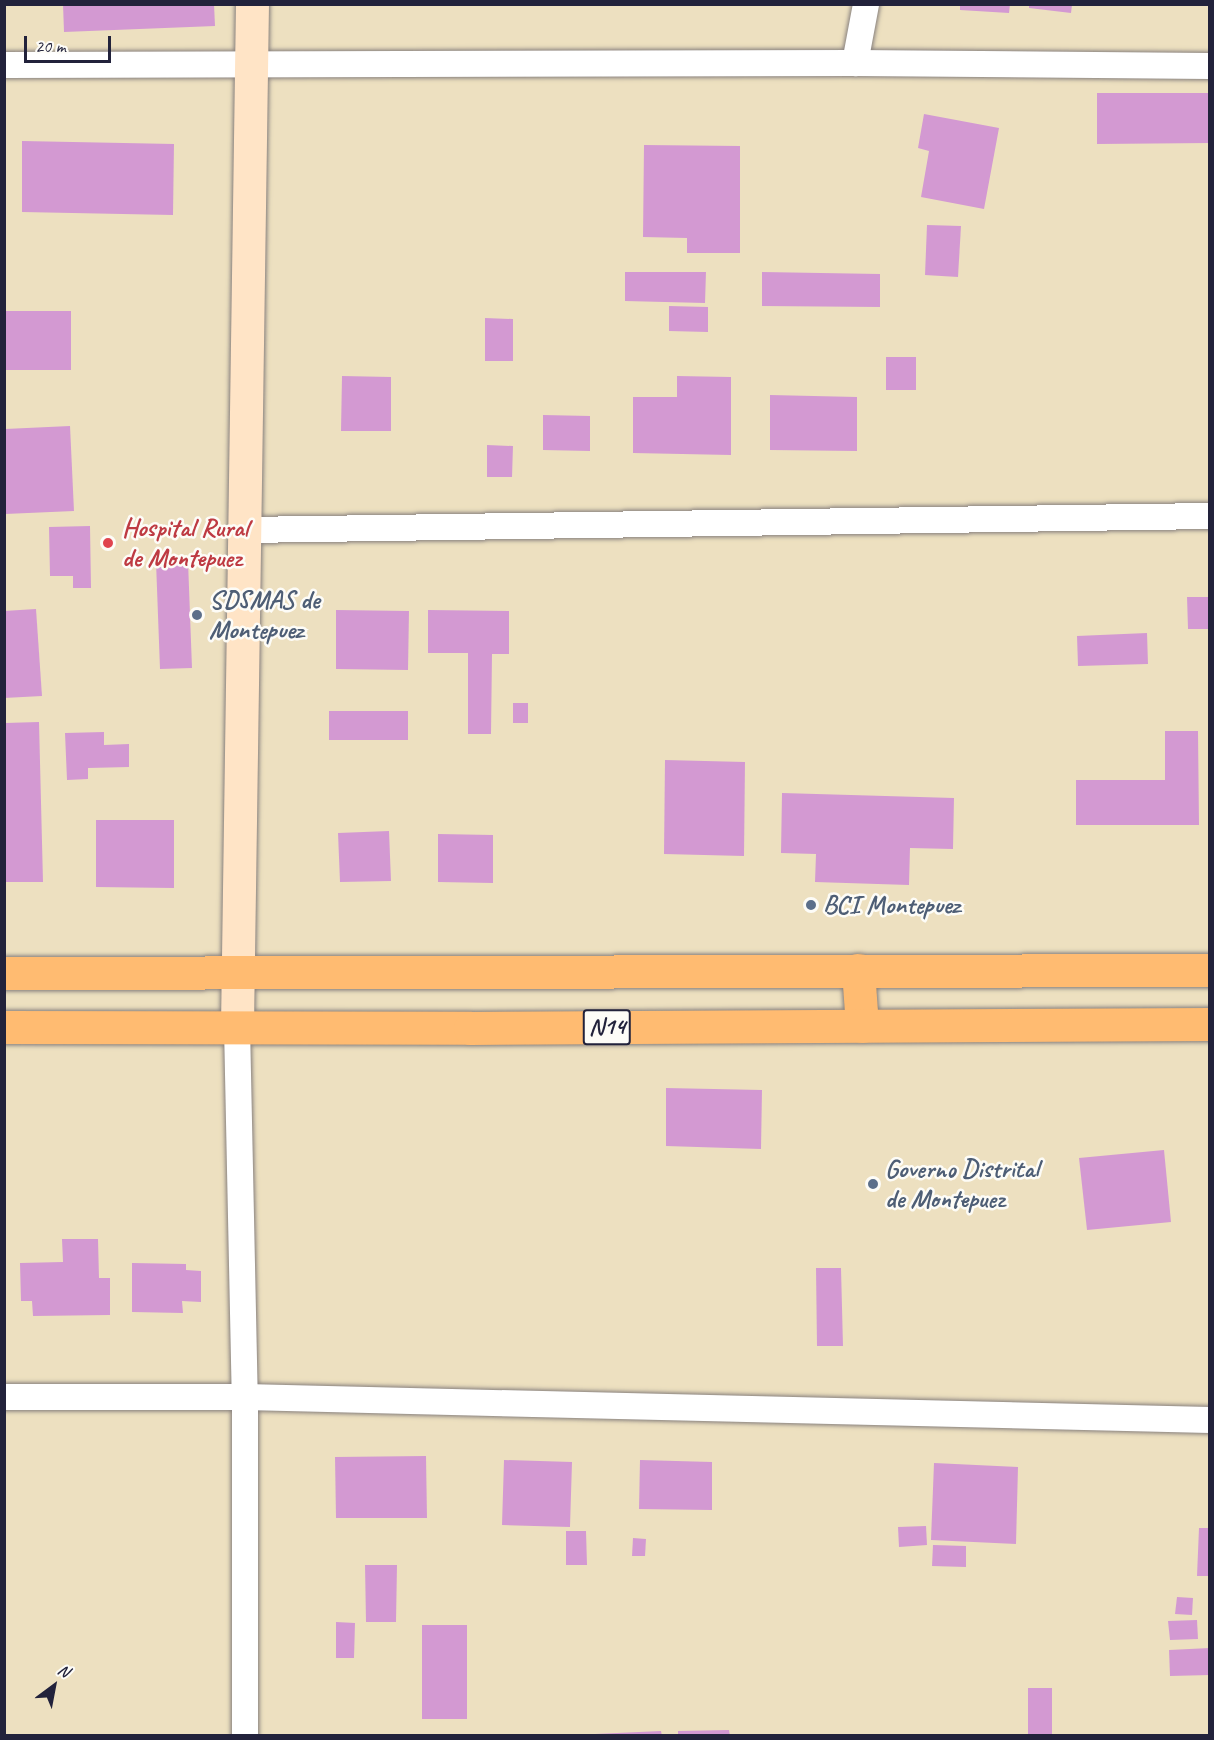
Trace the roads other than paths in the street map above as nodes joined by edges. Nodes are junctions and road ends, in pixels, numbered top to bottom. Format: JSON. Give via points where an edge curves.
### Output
{"nodes":[{"id":1,"x":252,"y":4,"type":"edge"},
{"id":2,"x":866,"y":4,"type":"edge"},
{"id":3,"x":855,"y":63,"type":"junction"},
{"id":4,"x":251,"y":64,"type":"junction"},
{"id":5,"x":4,"y":66,"type":"edge"},
{"id":6,"x":1209,"y":66,"type":"edge"},
{"id":7,"x":1209,"y":516,"type":"edge"},
{"id":8,"x":244,"y":530,"type":"junction"},
{"id":9,"x":858,"y":970,"type":"junction"},
{"id":10,"x":1209,"y":970,"type":"edge"},
{"id":11,"x":236,"y":972,"type":"junction"},
{"id":12,"x":4,"y":973,"type":"edge"},
{"id":13,"x":1209,"y":1024,"type":"edge"},
{"id":14,"x":237,"y":1026,"type":"junction"},
{"id":15,"x":862,"y":1026,"type":"junction"},
{"id":16,"x":4,"y":1027,"type":"edge"},
{"id":17,"x":4,"y":1397,"type":"edge"},
{"id":18,"x":245,"y":1397,"type":"junction"},
{"id":19,"x":1209,"y":1420,"type":"edge"},
{"id":20,"x":245,"y":1736,"type":"edge"}],
"edges":[{"from":1,"to":4,"type":"main road"},
{"from":2,"to":3,"type":"street"},
{"from":3,"to":4,"type":"street"},
{"from":3,"to":6,"type":"street"},
{"from":4,"to":5,"type":"street"},
{"from":4,"to":8,"type":"main road"},
{"from":7,"to":8,"type":"street"},
{"from":8,"to":11,"type":"main road"},
{"from":9,"to":10,"type":"main road","number":"N14"},
{"from":9,"to":11,"type":"main road","number":"N14"},
{"from":9,"to":15,"type":"main road"},
{"from":11,"to":12,"type":"main road","number":"N14"},
{"from":11,"to":14,"type":"main road"},
{"from":13,"to":15,"type":"main road","number":"N14"},
{"from":14,"to":15,"type":"main road","number":"N14"},
{"from":14,"to":16,"type":"main road","number":"N14"},
{"from":14,"to":18,"type":"street"},
{"from":17,"to":18,"type":"street"},
{"from":18,"to":19,"type":"street"},
{"from":18,"to":20,"type":"street"}]}
